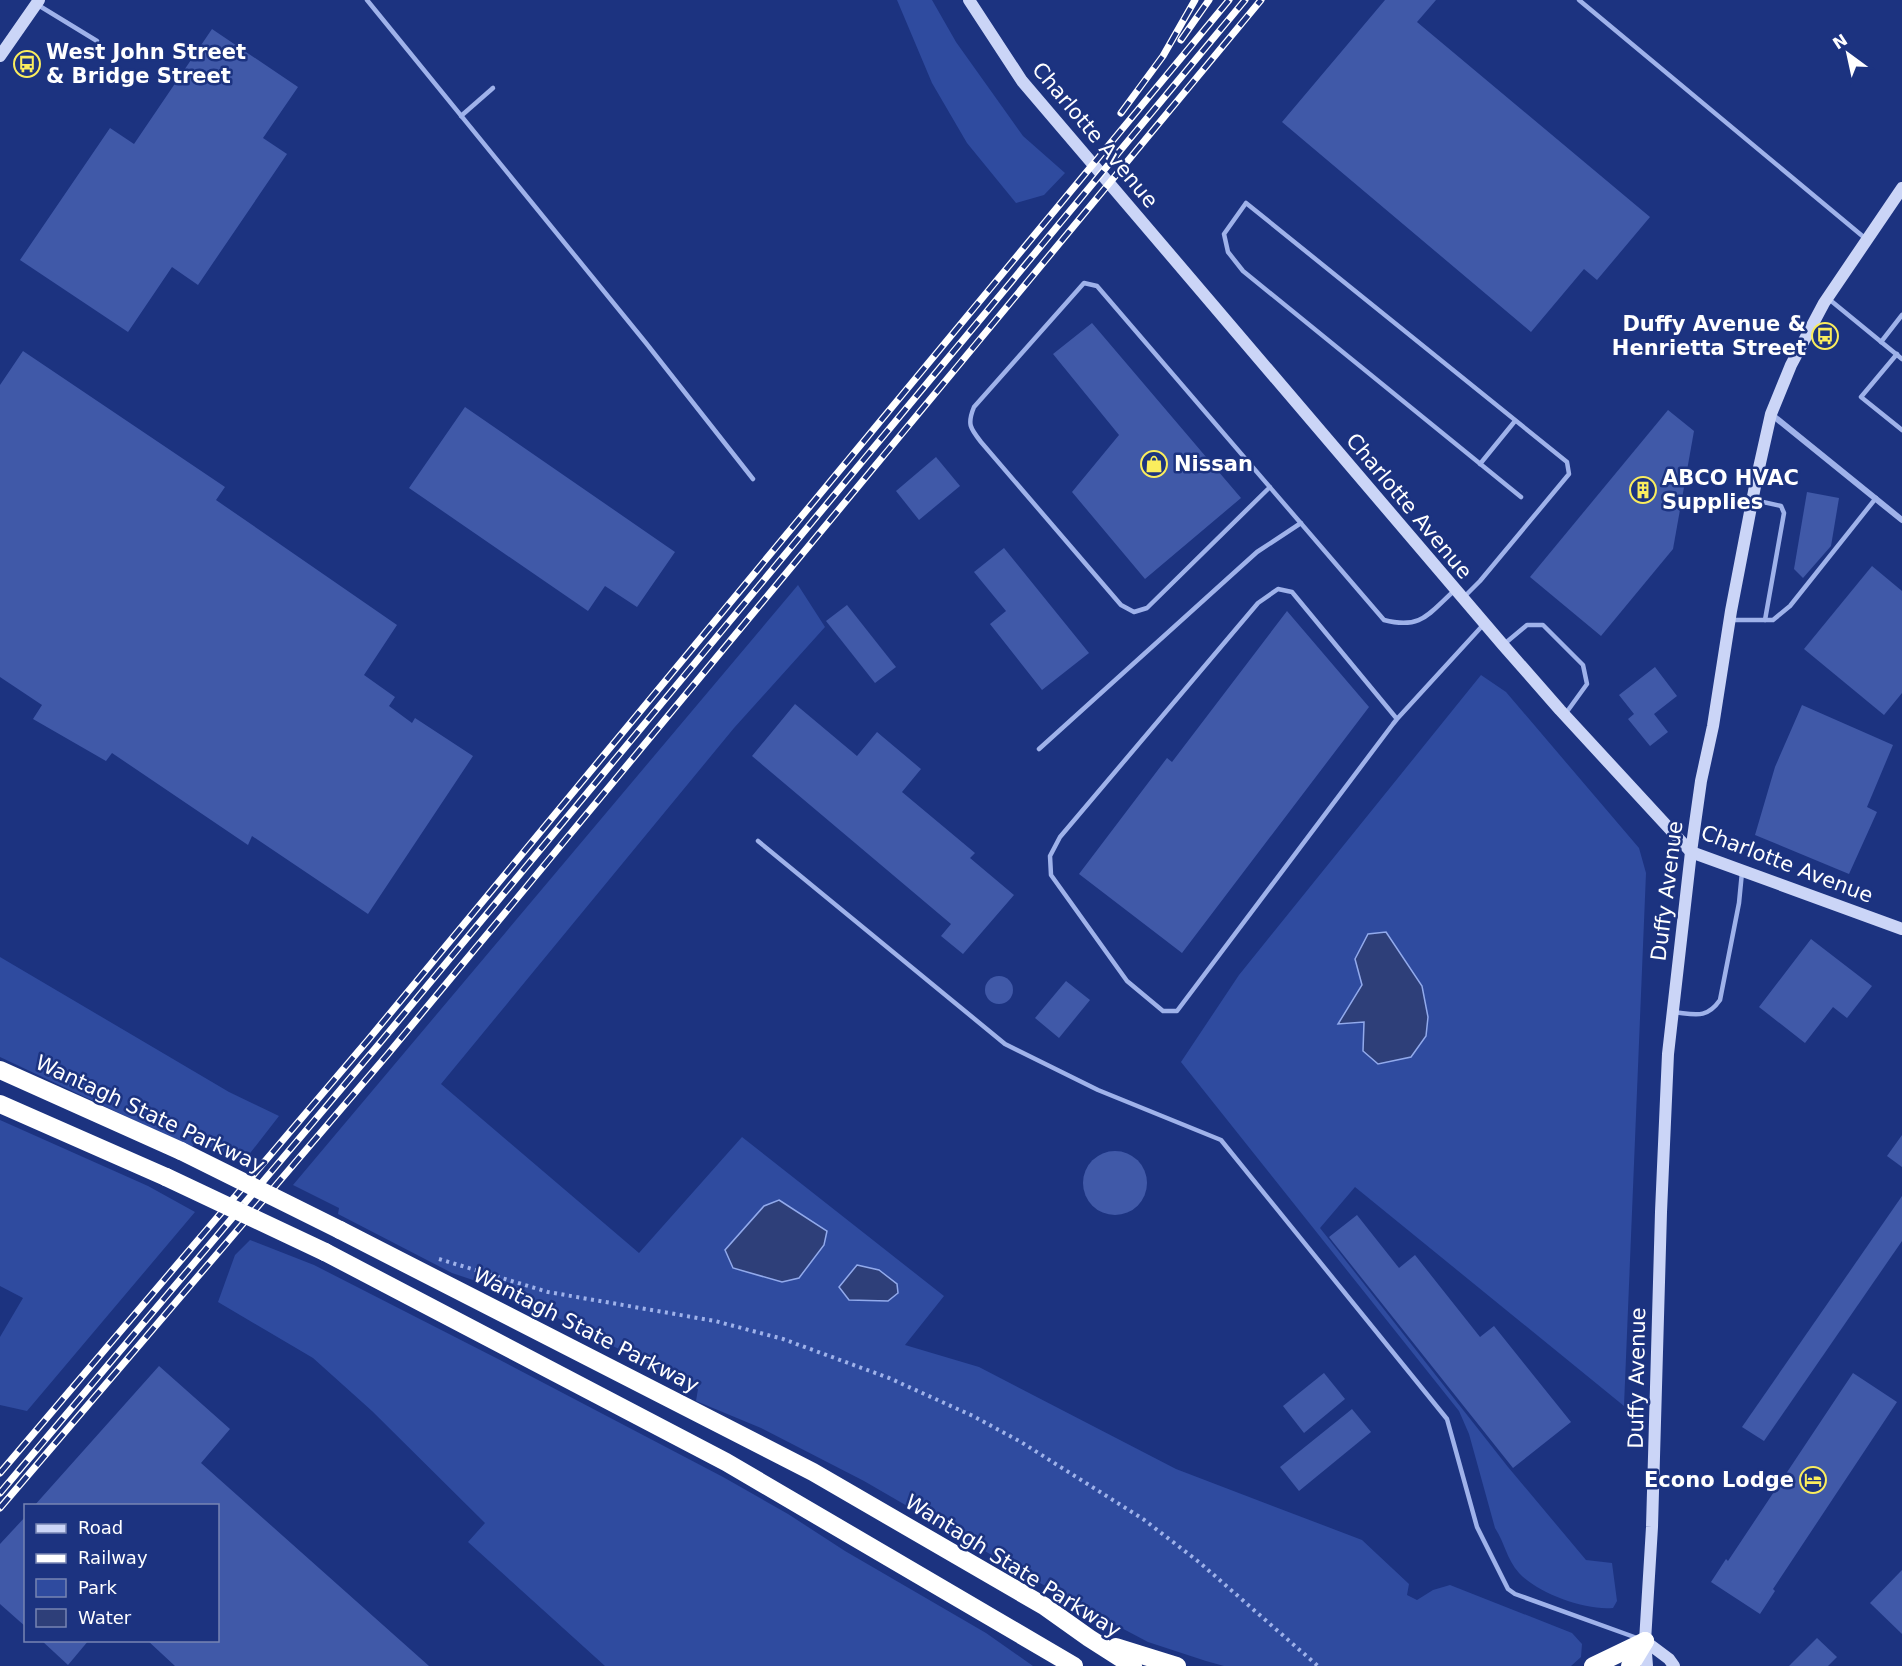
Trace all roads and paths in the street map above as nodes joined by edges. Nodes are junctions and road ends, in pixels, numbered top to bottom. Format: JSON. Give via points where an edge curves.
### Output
{"nodes":[{"id":1,"x":367,"y":0,"type":"edge"},
{"id":2,"x":969,"y":0,"type":"edge"},
{"id":3,"x":1579,"y":0,"type":"edge"},
{"id":4,"x":37,"y":2,"type":"edge"},
{"id":5,"x":97,"y":41,"type":"dead end"},
{"id":6,"x":0,"y":57,"type":"edge"},
{"id":7,"x":493,"y":88,"type":"dead end"},
{"id":8,"x":461,"y":116,"type":"junction"},
{"id":9,"x":1902,"y":188,"type":"edge"},
{"id":10,"x":1866,"y":239,"type":"junction"},
{"id":11,"x":1827,"y":298,"type":"junction"},
{"id":12,"x":1902,"y":315,"type":"edge"},
{"id":13,"x":1881,"y":342,"type":"junction"},
{"id":14,"x":1896,"y":354,"type":"junction"},
{"id":15,"x":1902,"y":359,"type":"edge"},
{"id":16,"x":1771,"y":414,"type":"junction"},
{"id":17,"x":1515,"y":421,"type":"junction"},
{"id":18,"x":1902,"y":430,"type":"edge"},
{"id":19,"x":1480,"y":464,"type":"junction"},
{"id":20,"x":753,"y":479,"type":"dead end"},
{"id":21,"x":1270,"y":487,"type":"junction"},
{"id":22,"x":1521,"y":497,"type":"dead end"},
{"id":23,"x":1876,"y":498,"type":"junction"},
{"id":24,"x":1752,"y":500,"type":"junction"},
{"id":25,"x":1902,"y":520,"type":"edge"},
{"id":26,"x":1301,"y":523,"type":"junction"},
{"id":27,"x":1459,"y":594,"type":"junction"},
{"id":28,"x":1730,"y":620,"type":"junction"},
{"id":29,"x":1765,"y":620,"type":"junction"},
{"id":30,"x":1485,"y":624,"type":"junction"},
{"id":31,"x":1503,"y":645,"type":"junction"},
{"id":32,"x":1564,"y":715,"type":"junction"},
{"id":33,"x":1397,"y":719,"type":"junction"},
{"id":34,"x":1039,"y":749,"type":"dead end"},
{"id":35,"x":758,"y":841,"type":"dead end"},
{"id":36,"x":1691,"y":852,"type":"junction"},
{"id":37,"x":1742,"y":870,"type":"junction"},
{"id":38,"x":1902,"y":929,"type":"edge"},
{"id":39,"x":1673,"y":1012,"type":"junction"},
{"id":40,"x":0,"y":1070,"type":"edge"},
{"id":41,"x":0,"y":1104,"type":"edge"},
{"id":42,"x":433,"y":1257,"type":"dead end"},
{"id":43,"x":1089,"y":1638,"type":"junction"},
{"id":44,"x":1645,"y":1641,"type":"junction"},
{"id":45,"x":1036,"y":1642,"type":"junction"},
{"id":46,"x":1059,"y":1666,"type":"edge"},
{"id":47,"x":1074,"y":1666,"type":"edge"},
{"id":48,"x":1133,"y":1666,"type":"edge"},
{"id":49,"x":1177,"y":1666,"type":"edge"},
{"id":50,"x":1318,"y":1666,"type":"edge"},
{"id":51,"x":1593,"y":1666,"type":"edge"},
{"id":52,"x":1630,"y":1666,"type":"edge"},
{"id":53,"x":1647,"y":1666,"type":"edge"},
{"id":54,"x":1674,"y":1666,"type":"edge"}],
"edges":[{"from":1,"to":8,"type":"lane"},
{"from":2,"to":27,"type":"street","name":"Charlotte Avenue","via":[[1022,81]]},
{"from":3,"to":10,"type":"lane"},
{"from":4,"to":5,"type":"lane"},
{"from":4,"to":6,"type":"street"},
{"from":7,"to":8,"type":"lane"},
{"from":8,"to":20,"type":"lane"},
{"from":9,"to":10,"type":"street","name":"Duffy Avenue"},
{"from":10,"to":11,"type":"street","name":"Duffy Avenue"},
{"from":11,"to":13,"type":"lane"},
{"from":11,"to":16,"type":"street","name":"Duffy Avenue","via":[[1791,364]]},
{"from":12,"to":13,"type":"lane"},
{"from":13,"to":14,"type":"lane"},
{"from":14,"to":15,"type":"lane"},
{"from":14,"to":18,"type":"lane","via":[[1862,397]]},
{"from":16,"to":23,"type":"street"},
{"from":16,"to":24,"type":"street","name":"Duffy Avenue"},
{"from":17,"to":19,"type":"lane"},
{"from":17,"to":19,"type":"lane","via":[[1246,203],[1224,234],[1228,252],[1244,271]]},
{"from":17,"to":27,"type":"lane","via":[[1567,462],[1569,474],[1480,580]]},
{"from":19,"to":22,"type":"lane"},
{"from":21,"to":21,"type":"lane","via":[[1097,286],[1084,283],[974,407],[969,418],[981,442],[1121,604],[1134,612],[1147,608]]},
{"from":21,"to":26,"type":"lane"},
{"from":23,"to":25,"type":"street"},
{"from":23,"to":29,"type":"lane","via":[[1790,606],[1773,620]]},
{"from":24,"to":28,"type":"street","name":"Duffy Avenue"},
{"from":24,"to":29,"type":"lane","via":[[1781,506],[1784,513]]},
{"from":26,"to":27,"type":"lane","via":[[1384,620],[1399,624],[1420,622]]},
{"from":26,"to":34,"type":"lane","via":[[1257,552]]},
{"from":27,"to":30,"type":"street","name":"Charlotte Avenue"},
{"from":28,"to":29,"type":"lane"},
{"from":28,"to":36,"type":"street","name":"Duffy Avenue"},
{"from":30,"to":31,"type":"street","name":"Charlotte Avenue"},
{"from":30,"to":33,"type":"lane"},
{"from":31,"to":32,"type":"street","name":"Charlotte Avenue"},
{"from":31,"to":32,"type":"lane","via":[[1527,625],[1543,625],[1582,665],[1587,684]]},
{"from":32,"to":36,"type":"street","name":"Charlotte Avenue"},
{"from":33,"to":33,"type":"lane","via":[[1177,1011],[1163,1011],[1127,981],[1051,875],[1050,856],[1060,837],[1258,603],[1278,589],[1292,592]]},
{"from":35,"to":44,"type":"lane","via":[[1005,1044],[1098,1090],[1221,1140],[1447,1419],[1477,1527],[1508,1589]]},
{"from":36,"to":37,"type":"street","name":"Charlotte Avenue"},
{"from":36,"to":39,"type":"street","name":"Duffy Avenue"},
{"from":37,"to":38,"type":"street","name":"Charlotte Avenue"},
{"from":37,"to":39,"type":"lane","via":[[1720,1000],[1706,1014]]},
{"from":39,"to":44,"type":"street","name":"Duffy Avenue","via":[[1661,1201]]},
{"from":40,"to":43,"type":"highway","name":"Wantagh State Parkway","bridge":true,"via":[[181,1151],[813,1472],[1044,1606]]},
{"from":41,"to":45,"type":"highway","bridge":true,"via":[[325,1252],[726,1462]]},
{"from":42,"to":50,"type":"path","via":[[548,1292],[715,1321],[783,1339],[889,1378],[973,1416],[1143,1519],[1199,1562]]},
{"from":43,"to":48,"type":"highway","name":"Wantagh State Parkway"},
{"from":43,"to":49,"type":"highway"},
{"from":44,"to":51,"type":"highway"},
{"from":44,"to":52,"type":"highway"},
{"from":44,"to":53,"type":"street","name":"Duffy Avenue"},
{"from":44,"to":54,"type":"street"},
{"from":45,"to":46,"type":"highway"},
{"from":45,"to":47,"type":"highway"}]}
